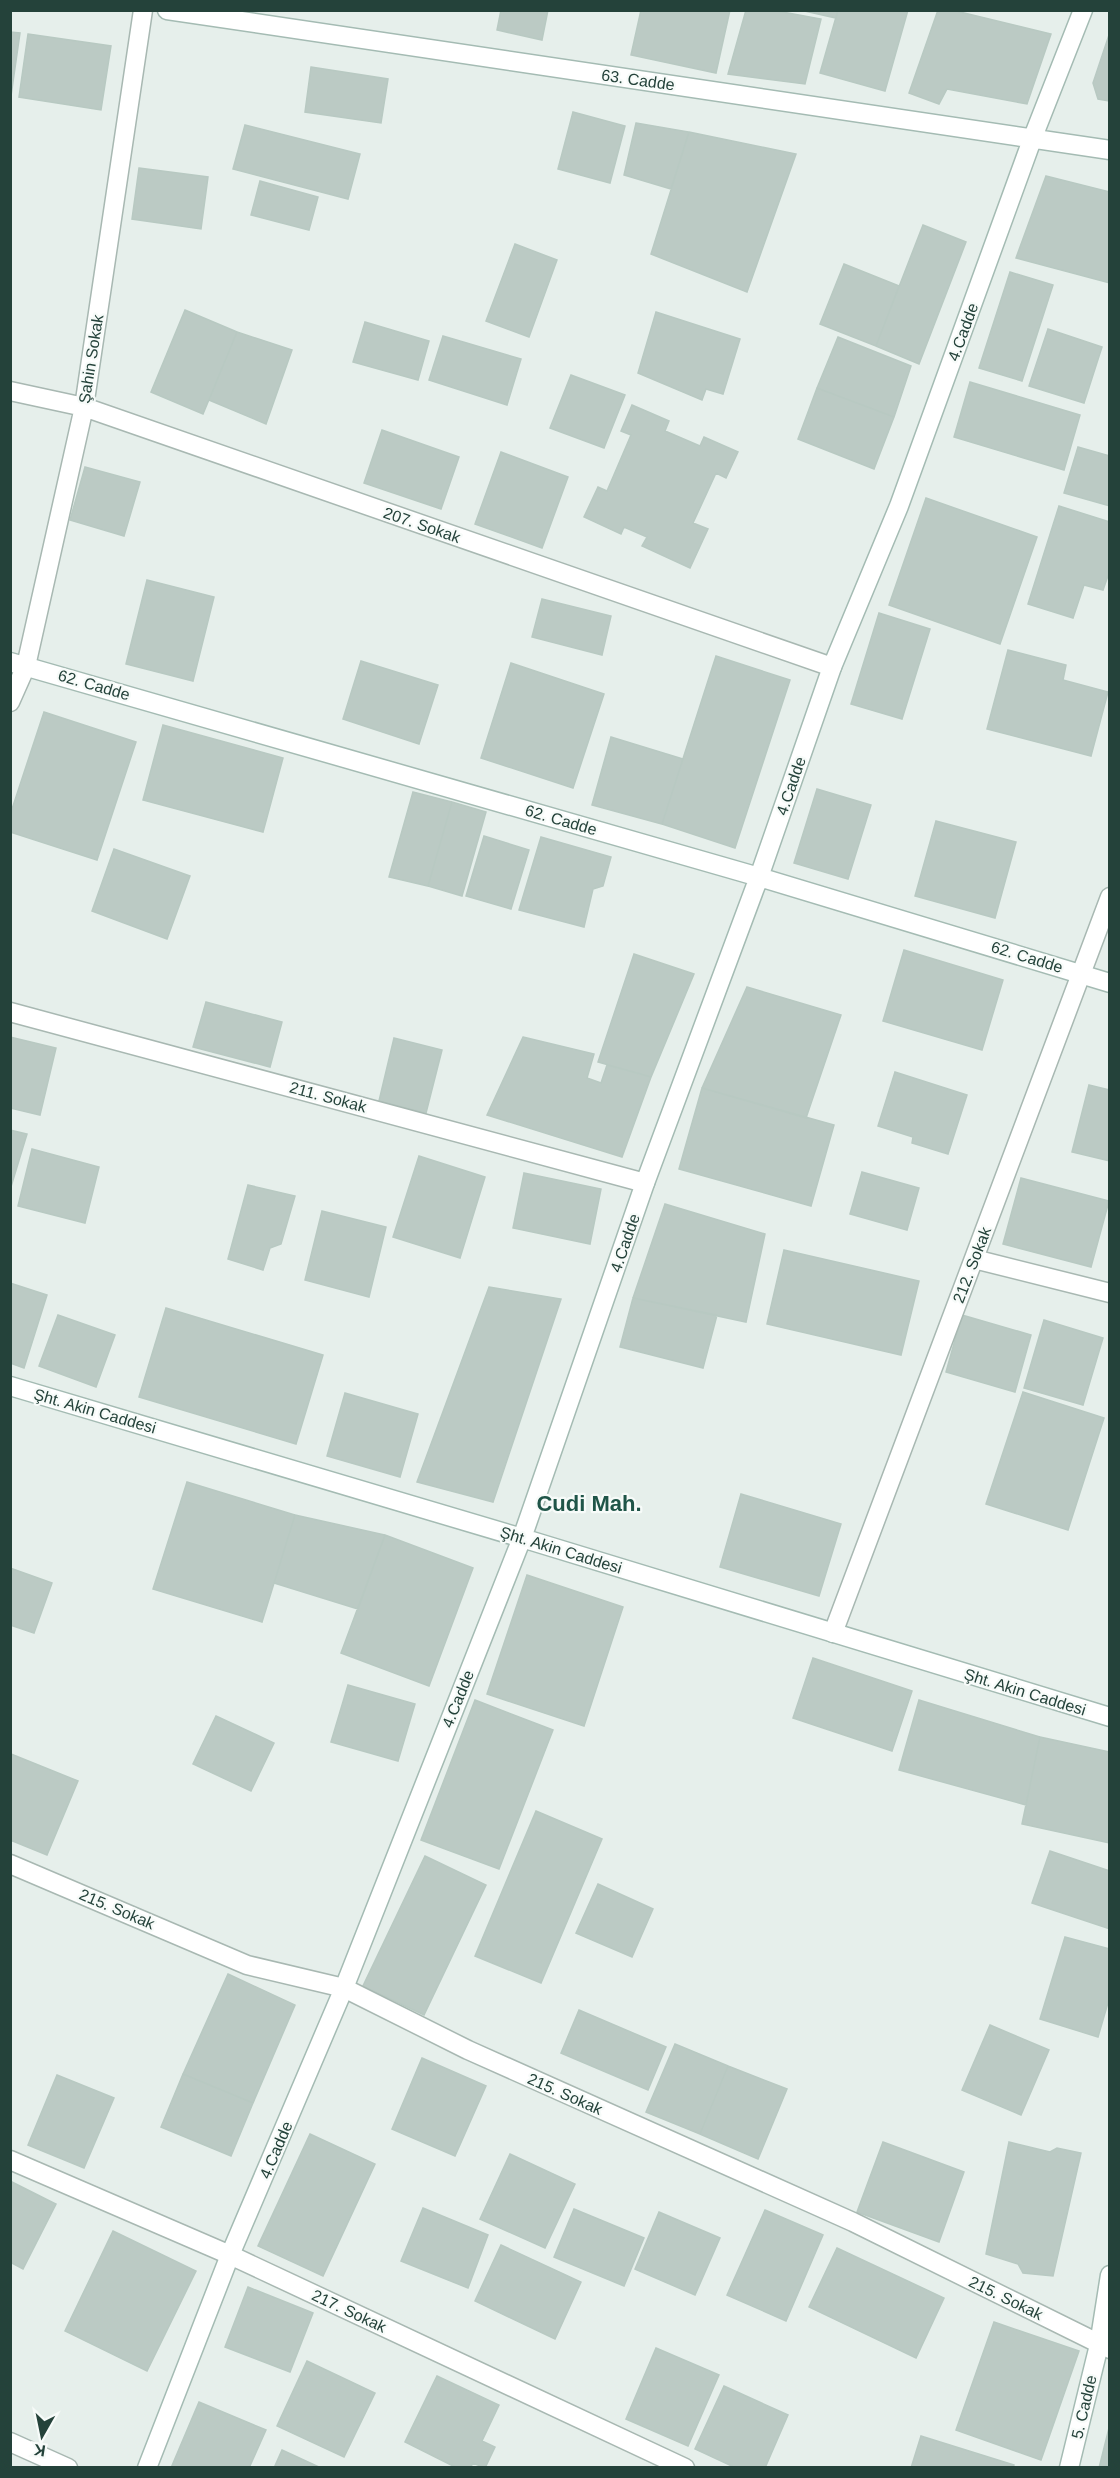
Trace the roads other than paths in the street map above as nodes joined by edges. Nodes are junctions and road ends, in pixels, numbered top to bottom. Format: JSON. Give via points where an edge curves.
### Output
{"nodes":[{"id":1,"x":143,"y":10,"type":"edge"},
{"id":2,"x":166,"y":10,"type":"edge"},
{"id":3,"x":1083,"y":10,"type":"edge"},
{"id":4,"x":1033,"y":137,"type":"junction"},
{"id":5,"x":1110,"y":150,"type":"edge"},
{"id":6,"x":10,"y":391,"type":"edge"},
{"id":7,"x":84,"y":407,"type":"junction"},
{"id":8,"x":18,"y":664,"type":"edge"},
{"id":9,"x":832,"y":667,"type":"junction"},
{"id":10,"x":10,"y":702,"type":"edge"},
{"id":11,"x":759,"y":877,"type":"junction"},
{"id":12,"x":1110,"y":897,"type":"edge"},
{"id":13,"x":1082,"y":973,"type":"junction"},
{"id":14,"x":1110,"y":983,"type":"edge"},
{"id":15,"x":10,"y":1012,"type":"edge"},
{"id":16,"x":645,"y":1183,"type":"junction"},
{"id":17,"x":974,"y":1259,"type":"junction"},
{"id":18,"x":1110,"y":1293,"type":"edge"},
{"id":19,"x":10,"y":1386,"type":"edge"},
{"id":20,"x":522,"y":1538,"type":"junction"},
{"id":21,"x":833,"y":1633,"type":"junction"},
{"id":22,"x":1110,"y":1718,"type":"edge"},
{"id":23,"x":10,"y":1864,"type":"edge"},
{"id":24,"x":344,"y":1988,"type":"junction"},
{"id":25,"x":10,"y":2160,"type":"edge"},
{"id":26,"x":230,"y":2255,"type":"junction"},
{"id":27,"x":1110,"y":2275,"type":"edge"},
{"id":28,"x":1104,"y":2347,"type":"edge"},
{"id":29,"x":10,"y":2442,"type":"edge"},
{"id":30,"x":68,"y":2468,"type":"edge"},
{"id":31,"x":147,"y":2468,"type":"edge"},
{"id":32,"x":685,"y":2468,"type":"edge"},
{"id":33,"x":1069,"y":2468,"type":"edge"}],
"edges":[{"from":1,"to":7,"type":"street","name":"Şahin Sokak"},
{"from":2,"to":4,"type":"street","name":"63. Cadde"},
{"from":3,"to":4,"type":"street","name":"4.Cadde"},
{"from":4,"to":5,"type":"street","name":"63. Cadde"},
{"from":4,"to":9,"type":"street","name":"4.Cadde","via":[[899,506]]},
{"from":6,"to":7,"type":"street","name":"207. Sokak"},
{"from":7,"to":8,"type":"street","name":"Şahin Sokak"},
{"from":7,"to":9,"type":"street","name":"207. Sokak"},
{"from":8,"to":10,"type":"street","name":"Şahin Sokak"},
{"from":8,"to":11,"type":"street","name":"62. Cadde"},
{"from":9,"to":11,"type":"street","name":"4.Cadde"},
{"from":11,"to":13,"type":"street","name":"62. Cadde"},
{"from":11,"to":16,"type":"street","name":"4.Cadde"},
{"from":12,"to":13,"type":"street","name":"212. Sokak"},
{"from":13,"to":14,"type":"street","name":"62. Cadde"},
{"from":13,"to":17,"type":"street","name":"212. Sokak"},
{"from":15,"to":16,"type":"street","name":"211. Sokak"},
{"from":16,"to":20,"type":"street","name":"4.Cadde"},
{"from":17,"to":18,"type":"street"},
{"from":17,"to":21,"type":"street","name":"212. Sokak"},
{"from":19,"to":20,"type":"street","name":"Şht. Akin Caddesi"},
{"from":20,"to":21,"type":"street","name":"Şht. Akin Caddesi"},
{"from":20,"to":24,"type":"street","name":"4.Cadde"},
{"from":21,"to":22,"type":"street","name":"Şht. Akin Caddesi"},
{"from":23,"to":24,"type":"street","name":"215. Sokak","via":[[246,1965]]},
{"from":24,"to":26,"type":"street","name":"4.Cadde"},
{"from":24,"to":28,"type":"street","name":"215. Sokak","via":[[468,2050],[853,2222]]},
{"from":25,"to":26,"type":"street","name":"217. Sokak"},
{"from":26,"to":31,"type":"street","name":"4.Cadde"},
{"from":26,"to":32,"type":"street","name":"217. Sokak"},
{"from":27,"to":28,"type":"street","name":"5. Cadde"},
{"from":28,"to":33,"type":"street","name":"5. Cadde"},
{"from":29,"to":30,"type":"street"}]}
